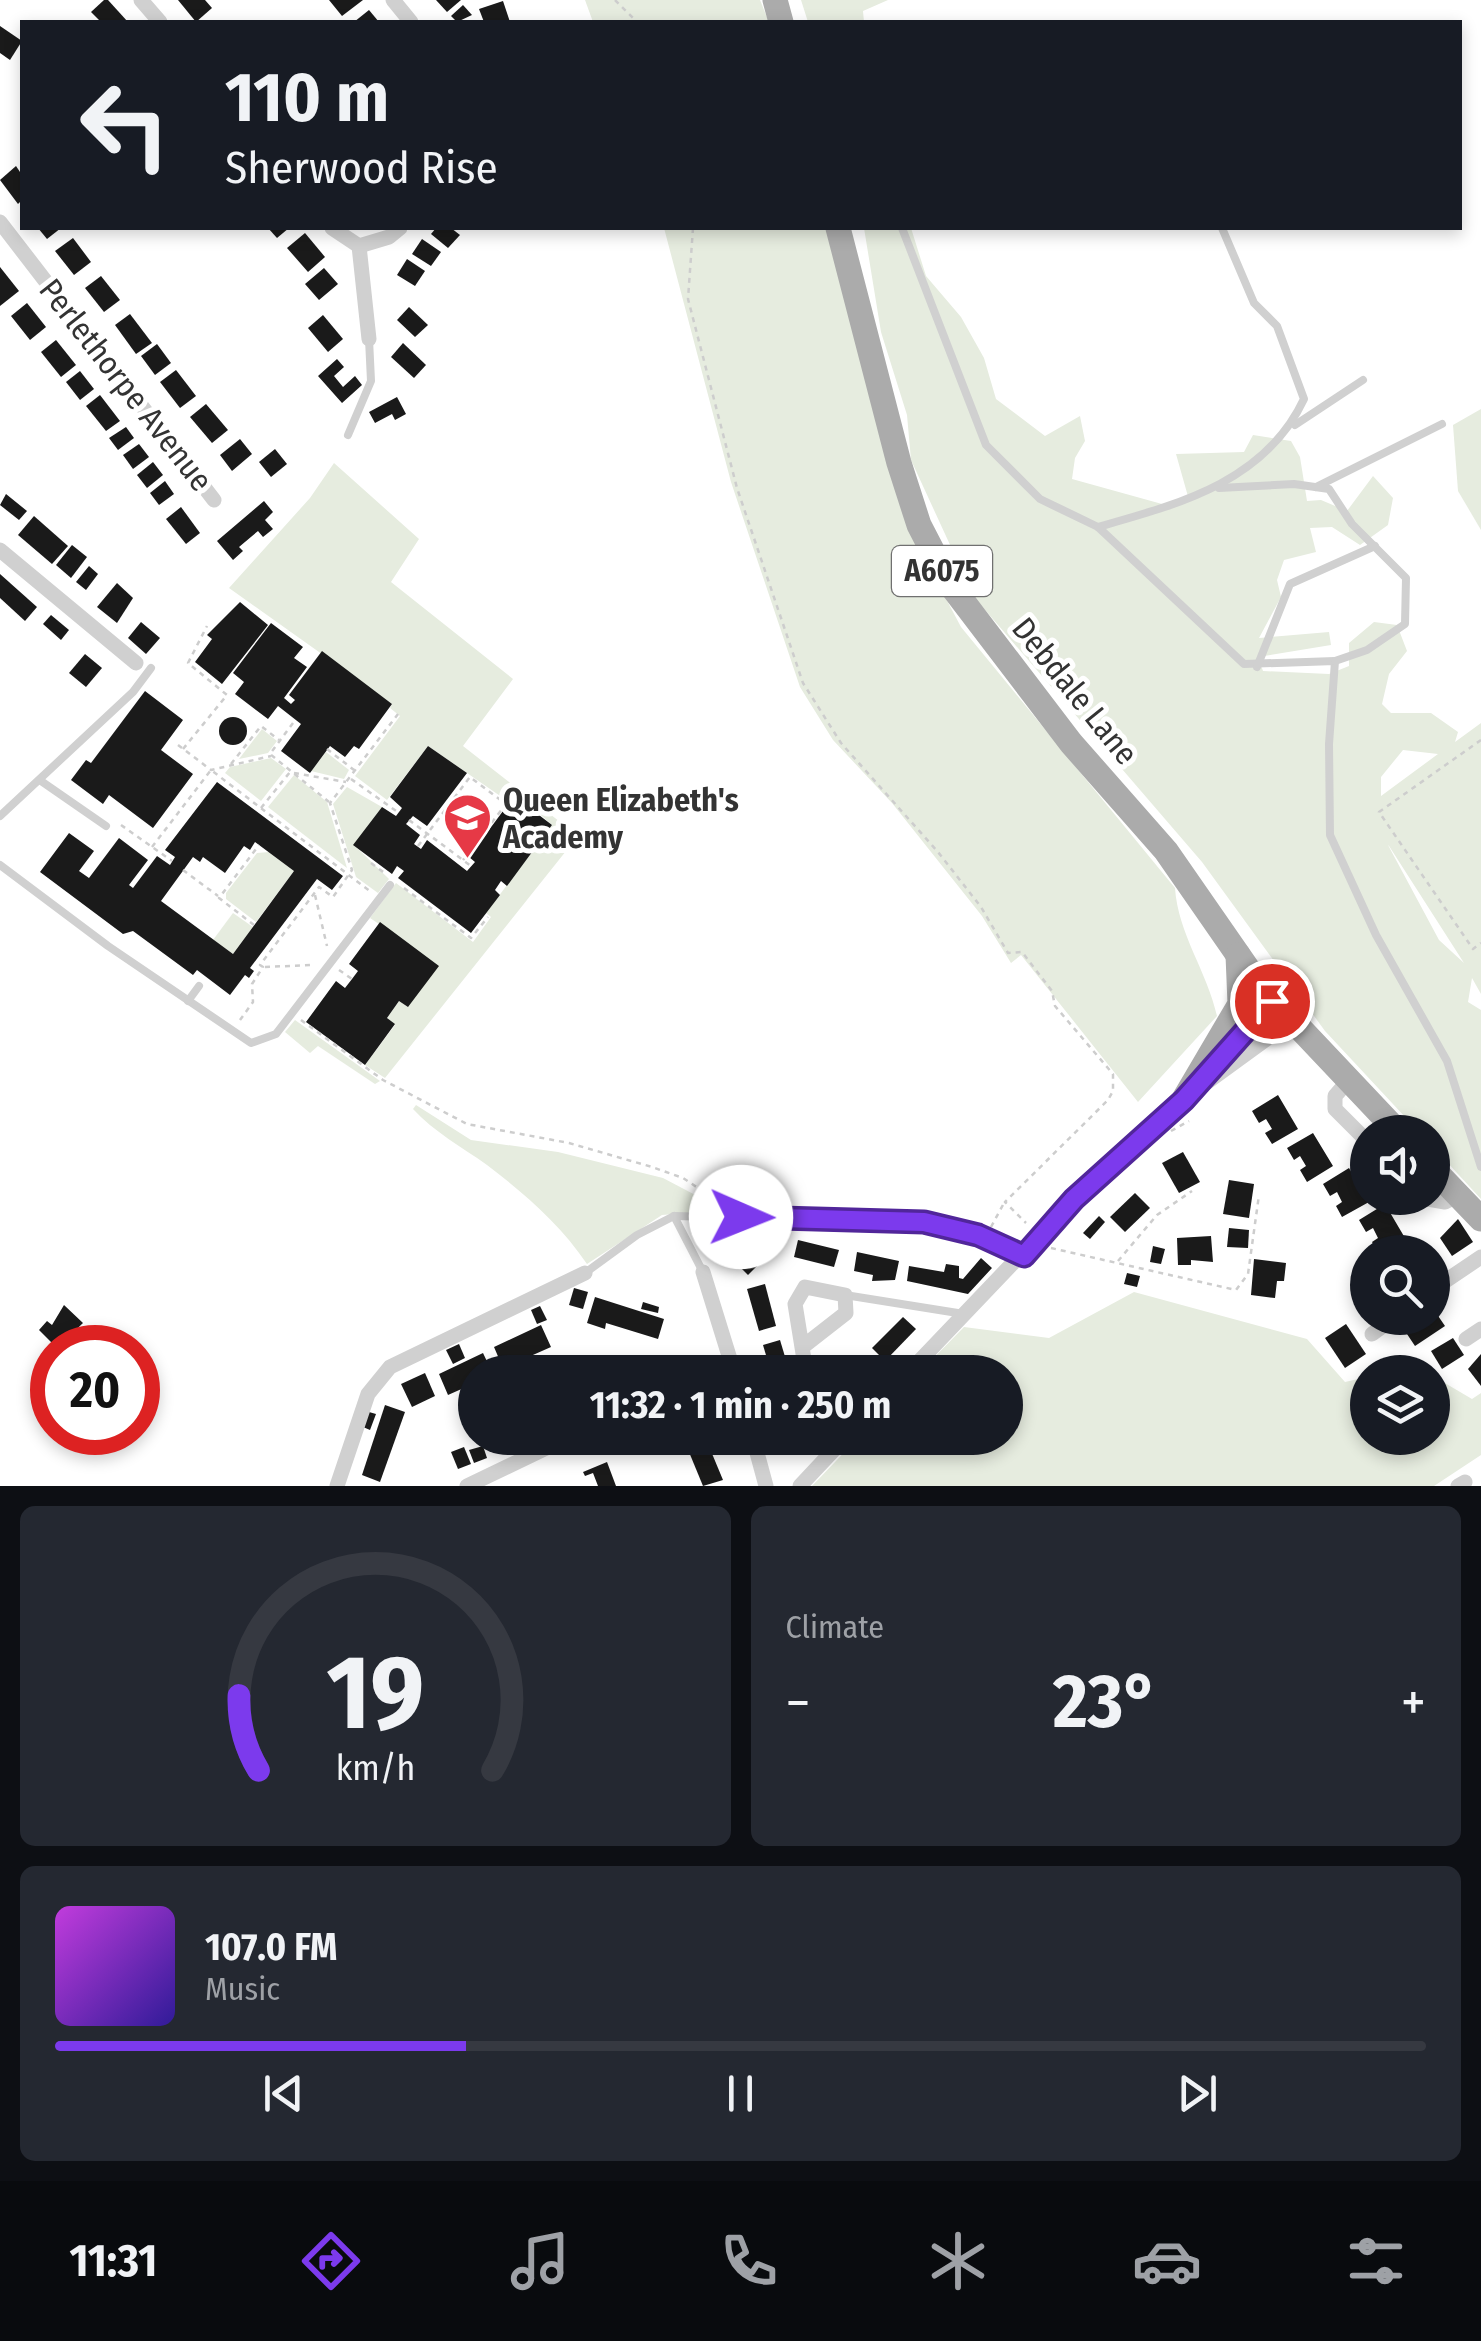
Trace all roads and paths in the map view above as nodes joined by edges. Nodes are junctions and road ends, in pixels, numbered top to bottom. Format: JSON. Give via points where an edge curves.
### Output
{"nodes":[{"id":1,"x":141,"y":0,"type":"edge"},
{"id":2,"x":393,"y":0,"type":"edge"},
{"id":3,"x":615,"y":0,"type":"edge"},
{"id":4,"x":158,"y":20,"type":"edge"},
{"id":5,"x":409,"y":20,"type":"edge"},
{"id":6,"x":635,"y":20,"type":"edge"},
{"id":7,"x":0,"y":222,"type":"edge"},
{"id":8,"x":335,"y":230,"type":"edge"},
{"id":9,"x":398,"y":230,"type":"edge"},
{"id":10,"x":693,"y":230,"type":"edge"},
{"id":11,"x":839,"y":230,"type":"edge"},
{"id":12,"x":903,"y":230,"type":"edge"},
{"id":13,"x":1223,"y":230,"type":"edge"},
{"id":14,"x":358,"y":246,"type":"junction"},
{"id":15,"x":369,"y":339,"type":"joint"},
{"id":16,"x":1363,"y":380,"type":"dead end"},
{"id":17,"x":1442,"y":424,"type":"dead end"},
{"id":18,"x":1291,"y":427,"type":"junction"},
{"id":19,"x":348,"y":435,"type":"dead end"},
{"id":20,"x":1316,"y":487,"type":"junction"},
{"id":21,"x":1219,"y":488,"type":"junction"},
{"id":22,"x":214,"y":500,"type":"dead end"},
{"id":23,"x":1098,"y":527,"type":"junction"},
{"id":24,"x":1375,"y":546,"type":"junction"},
{"id":25,"x":0,"y":550,"type":"edge"},
{"id":26,"x":207,"y":626,"type":"dead end"},
{"id":27,"x":1335,"y":661,"type":"junction"},
{"id":28,"x":1257,"y":667,"type":"junction"},
{"id":29,"x":146,"y":668,"type":"joint"},
{"id":30,"x":206,"y":708,"type":"dead end"},
{"id":31,"x":212,"y":712,"type":"junction"},
{"id":32,"x":398,"y":714,"type":"dead end"},
{"id":33,"x":293,"y":723,"type":"dead end"},
{"id":34,"x":1481,"y":740,"type":"edge"},
{"id":35,"x":280,"y":741,"type":"junction"},
{"id":36,"x":178,"y":745,"type":"dead end"},
{"id":37,"x":183,"y":749,"type":"junction"},
{"id":38,"x":327,"y":750,"type":"dead end"},
{"id":39,"x":272,"y":756,"type":"junction"},
{"id":40,"x":230,"y":764,"type":"junction"},
{"id":41,"x":211,"y":770,"type":"junction"},
{"id":42,"x":355,"y":771,"type":"junction"},
{"id":43,"x":292,"y":772,"type":"junction"},
{"id":44,"x":40,"y":780,"type":"junction"},
{"id":45,"x":348,"y":780,"type":"junction"},
{"id":46,"x":330,"y":803,"type":"junction"},
{"id":47,"x":260,"y":808,"type":"junction"},
{"id":48,"x":399,"y":812,"type":"dead end"},
{"id":49,"x":0,"y":816,"type":"edge"},
{"id":50,"x":409,"y":820,"type":"dead end"},
{"id":51,"x":122,"y":825,"type":"dead end"},
{"id":52,"x":106,"y":826,"type":"dead end"},
{"id":53,"x":427,"y":834,"type":"junction"},
{"id":54,"x":259,"y":845,"type":"dead end"},
{"id":55,"x":418,"y":846,"type":"dead end"},
{"id":56,"x":152,"y":847,"type":"junction"},
{"id":57,"x":463,"y":860,"type":"junction"},
{"id":58,"x":172,"y":862,"type":"dead end"},
{"id":59,"x":371,"y":862,"type":"dead end"},
{"id":60,"x":0,"y":865,"type":"edge"},
{"id":61,"x":471,"y":866,"type":"dead end"},
{"id":62,"x":184,"y":870,"type":"dead end"},
{"id":63,"x":349,"y":876,"type":"junction"},
{"id":64,"x":390,"y":885,"type":"dead end"},
{"id":65,"x":314,"y":894,"type":"junction"},
{"id":66,"x":220,"y":897,"type":"junction"},
{"id":67,"x":379,"y":898,"type":"junction"},
{"id":68,"x":488,"y":916,"type":"dead end"},
{"id":69,"x":254,"y":925,"type":"dead end"},
{"id":70,"x":1481,"y":943,"type":"edge"},
{"id":71,"x":1238,"y":955,"type":"junction"},
{"id":72,"x":330,"y":963,"type":"junction"},
{"id":73,"x":264,"y":968,"type":"junction"},
{"id":74,"x":199,"y":986,"type":"dead end"},
{"id":75,"x":188,"y":1001,"type":"junction"},
{"id":76,"x":1272,"y":1001,"type":"junction"},
{"id":77,"x":292,"y":1013,"type":"junction"},
{"id":78,"x":1290,"y":1021,"type":"junction"},
{"id":79,"x":231,"y":1031,"type":"junction"},
{"id":80,"x":1348,"y":1081,"type":"junction"},
{"id":81,"x":1186,"y":1106,"type":"junction"},
{"id":82,"x":1381,"y":1115,"type":"edge"},
{"id":83,"x":1350,"y":1125,"type":"edge"},
{"id":84,"x":1167,"y":1131,"type":"dead end"},
{"id":85,"x":1481,"y":1167,"type":"edge"},
{"id":86,"x":1450,"y":1186,"type":"edge"},
{"id":87,"x":1192,"y":1191,"type":"dead end"},
{"id":88,"x":1259,"y":1195,"type":"dead end"},
{"id":89,"x":1459,"y":1195,"type":"junction"},
{"id":90,"x":1450,"y":1199,"type":"edge"},
{"id":91,"x":1005,"y":1202,"type":"junction"},
{"id":92,"x":722,"y":1204,"type":"dead end"},
{"id":93,"x":674,"y":1216,"type":"junction"},
{"id":94,"x":1481,"y":1219,"type":"edge"},
{"id":95,"x":1034,"y":1236,"type":"junction"},
{"id":96,"x":1007,"y":1248,"type":"junction"},
{"id":97,"x":1024,"y":1256,"type":"junction"},
{"id":98,"x":1481,"y":1258,"type":"edge"},
{"id":99,"x":1116,"y":1262,"type":"junction"},
{"id":100,"x":703,"y":1272,"type":"joint"},
{"id":101,"x":585,"y":1273,"type":"joint"},
{"id":102,"x":1450,"y":1278,"type":"edge"},
{"id":103,"x":845,"y":1295,"type":"junction"},
{"id":104,"x":966,"y":1315,"type":"junction"},
{"id":105,"x":1481,"y":1328,"type":"edge"},
{"id":106,"x":1466,"y":1340,"type":"dead end"},
{"id":107,"x":805,"y":1344,"type":"junction"},
{"id":108,"x":729,"y":1355,"type":"edge"},
{"id":109,"x":805,"y":1355,"type":"edge"},
{"id":110,"x":926,"y":1355,"type":"edge"},
{"id":111,"x":532,"y":1455,"type":"edge"},
{"id":112,"x":757,"y":1455,"type":"edge"},
{"id":113,"x":824,"y":1455,"type":"edge"},
{"id":114,"x":337,"y":1486,"type":"edge"},
{"id":115,"x":467,"y":1486,"type":"edge"},
{"id":116,"x":766,"y":1486,"type":"edge"},
{"id":117,"x":800,"y":1486,"type":"edge"}],
"edges":[{"from":1,"to":4,"type":"street"},
{"from":2,"to":5,"type":"street"},
{"from":3,"to":6,"type":"path"},
{"from":7,"to":22,"type":"street","name":"Perlethorpe Avenue"},
{"from":8,"to":14,"type":"street"},
{"from":9,"to":14,"type":"street"},
{"from":10,"to":91,"type":"path","via":[[688,299],[736,488],[803,683],[841,743],[981,907],[1008,954],[1024,957],[1113,1074],[1113,1091]]},
{"from":11,"to":71,"type":"main road","name":"Debdale Lane","number":"A6075","via":[[898,463],[948,583],[1166,852]]},
{"from":12,"to":23,"type":"lane","via":[[986,445],[1040,499]]},
{"from":13,"to":18,"type":"lane","via":[[1254,303],[1277,326],[1304,400]]},
{"from":14,"to":15,"type":"street"},
{"from":15,"to":19,"type":"lane","via":[[371,380]]},
{"from":16,"to":18,"type":"lane"},
{"from":17,"to":20,"type":"lane"},
{"from":18,"to":21,"type":"lane"},
{"from":20,"to":21,"type":"lane"},
{"from":20,"to":24,"type":"lane","via":[[1330,489]]},
{"from":21,"to":23,"type":"lane"},
{"from":23,"to":28,"type":"lane","via":[[1244,664]]},
{"from":24,"to":27,"type":"lane","via":[[1406,578],[1406,624],[1368,650]]},
{"from":24,"to":28,"type":"lane","via":[[1290,584]]},
{"from":25,"to":29,"type":"street"},
{"from":26,"to":31,"type":"path","via":[[188,663],[228,694]]},
{"from":27,"to":28,"type":"lane"},
{"from":27,"to":85,"type":"lane","via":[[1330,835],[1446,1061]]},
{"from":29,"to":44,"type":"lane"},
{"from":30,"to":31,"type":"path"},
{"from":31,"to":37,"type":"path"},
{"from":32,"to":42,"type":"path"},
{"from":33,"to":35,"type":"path"},
{"from":34,"to":70,"type":"path","via":[[1379,812],[1473,948]]},
{"from":35,"to":39,"type":"path"},
{"from":35,"to":40,"type":"path","via":[[261,726]]},
{"from":36,"to":37,"type":"path"},
{"from":37,"to":41,"type":"path"},
{"from":38,"to":42,"type":"path"},
{"from":39,"to":40,"type":"path"},
{"from":39,"to":43,"type":"path"},
{"from":40,"to":41,"type":"path"},
{"from":41,"to":47,"type":"path"},
{"from":41,"to":56,"type":"path"},
{"from":42,"to":45,"type":"path"},
{"from":43,"to":45,"type":"path"},
{"from":43,"to":46,"type":"path"},
{"from":43,"to":47,"type":"path"},
{"from":44,"to":49,"type":"lane"},
{"from":44,"to":52,"type":"lane"},
{"from":45,"to":46,"type":"path"},
{"from":45,"to":48,"type":"path"},
{"from":46,"to":63,"type":"path"},
{"from":47,"to":63,"type":"path"},
{"from":50,"to":53,"type":"path"},
{"from":51,"to":56,"type":"path"},
{"from":53,"to":55,"type":"path"},
{"from":53,"to":57,"type":"path"},
{"from":53,"to":57,"type":"path","via":[[470,777],[506,804]]},
{"from":54,"to":66,"type":"path"},
{"from":56,"to":58,"type":"path"},
{"from":57,"to":61,"type":"path"},
{"from":59,"to":68,"type":"path","via":[[471,938]]},
{"from":60,"to":75,"type":"lane"},
{"from":62,"to":66,"type":"path"},
{"from":63,"to":65,"type":"path","via":[[332,896],[319,888]]},
{"from":63,"to":67,"type":"path"},
{"from":64,"to":67,"type":"lane"},
{"from":65,"to":72,"type":"path"},
{"from":65,"to":73,"type":"path"},
{"from":66,"to":69,"type":"path"},
{"from":67,"to":72,"type":"lane"},
{"from":71,"to":76,"type":"main road","name":"Debdale Lane","number":"A6075"},
{"from":71,"to":81,"type":"main road","via":[[1240,1004]]},
{"from":72,"to":73,"type":"path"},
{"from":72,"to":77,"type":"lane"},
{"from":73,"to":79,"type":"path","via":[[252,984],[253,1002]]},
{"from":74,"to":75,"type":"lane"},
{"from":75,"to":79,"type":"lane"},
{"from":76,"to":78,"type":"main road","name":"Debdale Lane","number":"A6075"},
{"from":76,"to":81,"type":"street"},
{"from":77,"to":79,"type":"lane","via":[[263,1041],[252,1043]]},
{"from":77,"to":92,"type":"path","via":[[383,1080],[467,1124],[652,1166]]},
{"from":78,"to":80,"type":"main road","name":"Debdale Lane","number":"A6075"},
{"from":78,"to":81,"type":"street"},
{"from":80,"to":82,"type":"main road","name":"Debdale Lane","number":"A6075"},
{"from":80,"to":83,"type":"street","via":[[1334,1109]]},
{"from":81,"to":84,"type":"path","via":[[1190,1120]]},
{"from":81,"to":95,"type":"street"},
{"from":86,"to":89,"type":"main road"},
{"from":87,"to":99,"type":"path","via":[[1158,1215]]},
{"from":88,"to":99,"type":"path","via":[[1248,1274],[1236,1290]]},
{"from":89,"to":90,"type":"street"},
{"from":89,"to":94,"type":"main road"},
{"from":91,"to":95,"type":"path"},
{"from":91,"to":96,"type":"path","via":[[991,1227]]},
{"from":93,"to":96,"type":"lane","via":[[924,1222]]},
{"from":93,"to":100,"type":"lane"},
{"from":93,"to":101,"type":"lane"},
{"from":95,"to":97,"type":"street"},
{"from":95,"to":99,"type":"path"},
{"from":96,"to":97,"type":"lane"},
{"from":97,"to":104,"type":"street"},
{"from":98,"to":102,"type":"street"},
{"from":100,"to":108,"type":"street"},
{"from":101,"to":114,"type":"street","via":[[390,1367],[362,1405]]},
{"from":103,"to":104,"type":"lane"},
{"from":103,"to":107,"type":"street","via":[[846,1312]]},
{"from":103,"to":107,"type":"street","via":[[805,1287],[795,1304]]},
{"from":104,"to":110,"type":"street"},
{"from":105,"to":106,"type":"street"},
{"from":107,"to":109,"type":"street"},
{"from":111,"to":115,"type":"street"},
{"from":112,"to":116,"type":"street"},
{"from":113,"to":117,"type":"street"}]}
